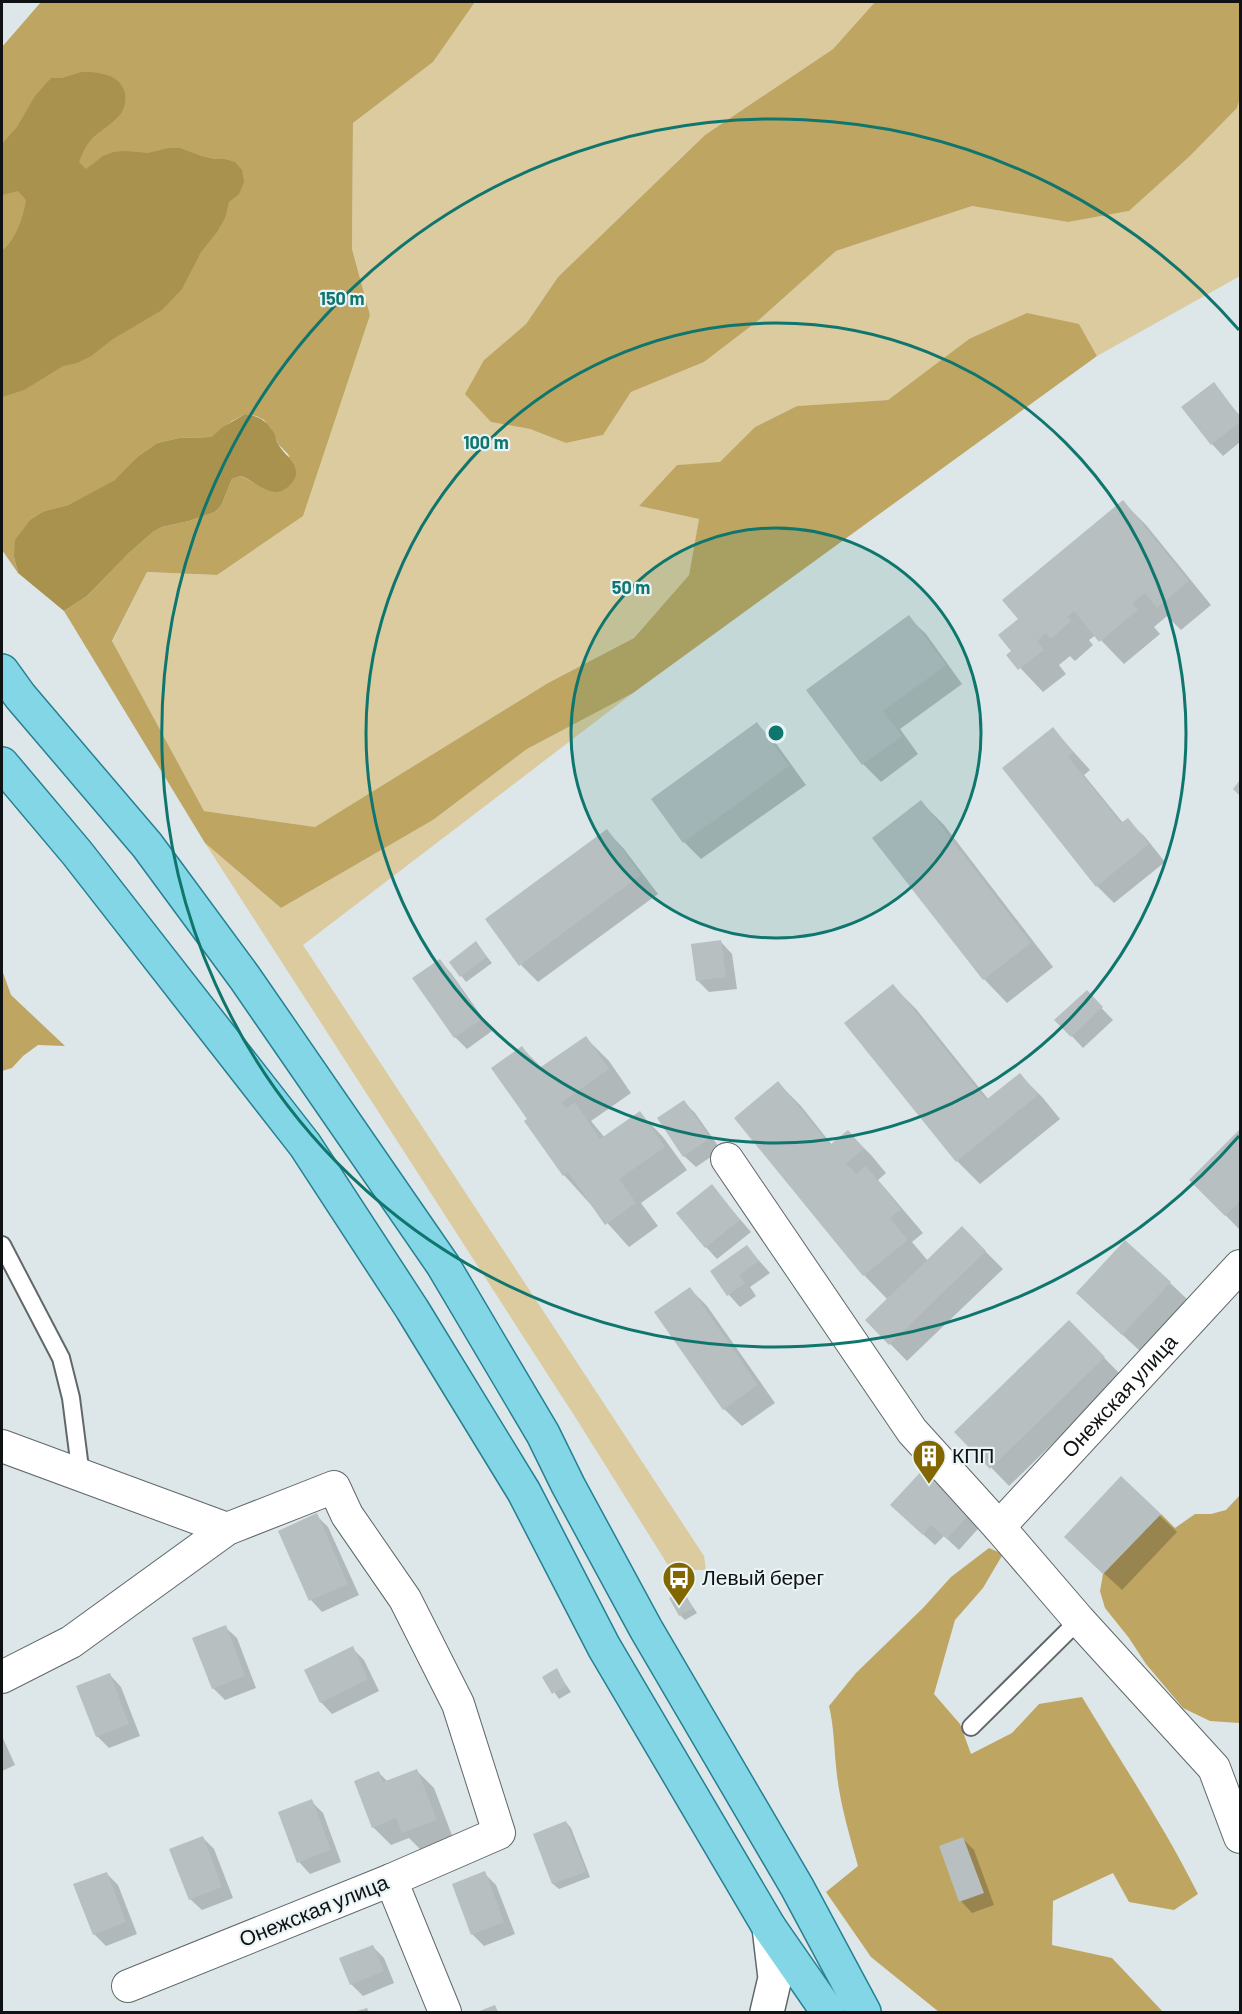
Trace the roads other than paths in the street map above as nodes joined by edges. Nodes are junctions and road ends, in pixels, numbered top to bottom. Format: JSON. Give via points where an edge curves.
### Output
{"nodes":[{"id":1,"x":8,"y":682,"type":"edge"},
{"id":2,"x":2,"y":764,"type":"edge"},
{"id":3,"x":728,"y":1159,"type":"dead end"},
{"id":4,"x":2,"y":1245,"type":"edge"},
{"id":5,"x":1240,"y":1266,"type":"edge"},
{"id":6,"x":2,"y":1446,"type":"edge"},
{"id":7,"x":81,"y":1476,"type":"junction"},
{"id":8,"x":999,"y":1527,"type":"junction"},
{"id":9,"x":227,"y":1528,"type":"junction"},
{"id":10,"x":1079,"y":1620,"type":"junction"},
{"id":11,"x":2,"y":1677,"type":"edge"},
{"id":12,"x":971,"y":1726,"type":"dead end"},
{"id":13,"x":1240,"y":1838,"type":"edge"},
{"id":14,"x":391,"y":1880,"type":"junction"},
{"id":15,"x":769,"y":1927,"type":"junction"},
{"id":16,"x":128,"y":1986,"type":"dead end"},
{"id":17,"x":445,"y":2013,"type":"edge"},
{"id":18,"x":767,"y":2013,"type":"edge"},
{"id":19,"x":828,"y":2013,"type":"edge"},
{"id":20,"x":864,"y":2013,"type":"edge"}],
"edges":[{"from":1,"to":20,"type":"main road","via":[[147,845],[245,978],[443,1265],[543,1434],[646,1629],[797,1887]]},
{"from":2,"to":15,"type":"main road","via":[[77,853],[305,1144],[524,1492],[604,1647]]},
{"from":3,"to":8,"type":"street","via":[[912,1431]]},
{"from":4,"to":7,"type":"lane","via":[[61,1358]]},
{"from":5,"to":8,"type":"street","name":"Онежская улица"},
{"from":6,"to":7,"type":"street"},
{"from":7,"to":9,"type":"street"},
{"from":8,"to":10,"type":"street"},
{"from":9,"to":11,"type":"street","via":[[71,1642]]},
{"from":9,"to":14,"type":"street","name":"Онежская улица","via":[[334,1487],[347,1515],[405,1599],[459,1704],[499,1833]]},
{"from":10,"to":12,"type":"lane"},
{"from":10,"to":13,"type":"street","via":[[1214,1768]]},
{"from":14,"to":16,"type":"street","name":"Онежская улица"},
{"from":14,"to":17,"type":"street"},
{"from":15,"to":18,"type":"main road","via":[[774,1978]]},
{"from":15,"to":19,"type":"main road"}]}
